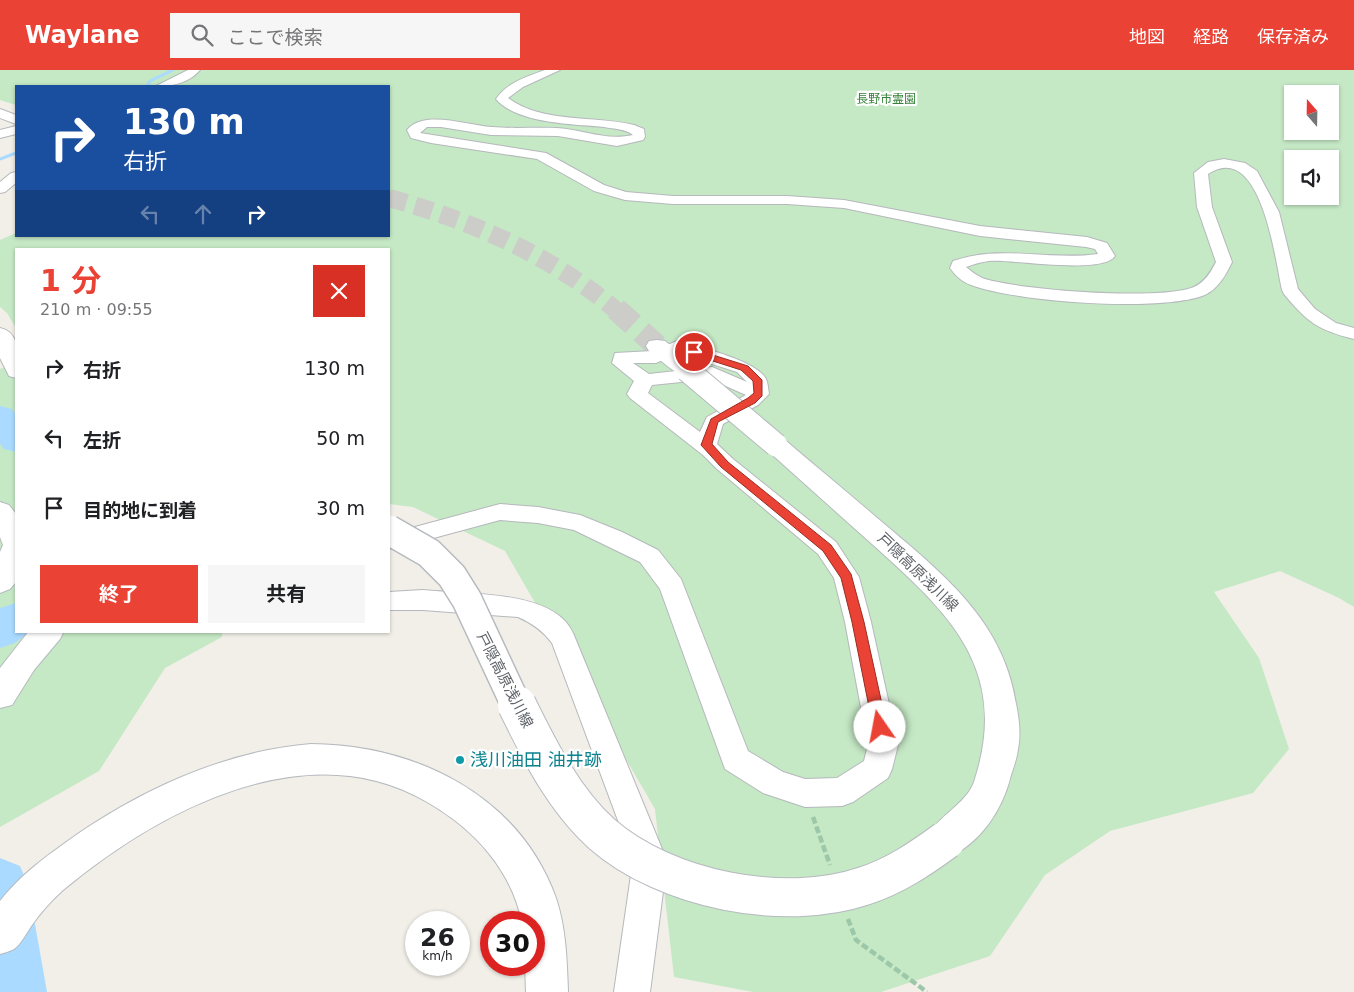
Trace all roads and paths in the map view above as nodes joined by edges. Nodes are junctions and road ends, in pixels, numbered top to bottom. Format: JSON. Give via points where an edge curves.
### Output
{"nodes":[{"id":1,"x":195,"y":70,"type":"edge"},
{"id":2,"x":555,"y":70,"type":"edge"},
{"id":3,"x":205,"y":76,"type":"dead end"},
{"id":4,"x":164,"y":85,"type":"edge"},
{"id":5,"x":192,"y":85,"type":"edge"},
{"id":6,"x":0,"y":113,"type":"edge"},
{"id":7,"x":15,"y":120,"type":"edge"},
{"id":8,"x":15,"y":130,"type":"edge"},
{"id":9,"x":0,"y":134,"type":"edge"},
{"id":10,"x":15,"y":177,"type":"edge"},
{"id":11,"x":0,"y":189,"type":"edge"},
{"id":12,"x":0,"y":334,"type":"edge"},
{"id":13,"x":1354,"y":334,"type":"edge"},
{"id":14,"x":661,"y":349,"type":"junction"},
{"id":15,"x":15,"y":370,"type":"edge"},
{"id":16,"x":645,"y":380,"type":"junction"},
{"id":17,"x":759,"y":394,"type":"junction"},
{"id":18,"x":712,"y":450,"type":"junction"},
{"id":19,"x":0,"y":511,"type":"edge"},
{"id":20,"x":390,"y":530,"type":"edge"},
{"id":21,"x":15,"y":540,"type":"edge"},
{"id":22,"x":390,"y":543,"type":"edge"},
{"id":23,"x":15,"y":550,"type":"edge"},
{"id":24,"x":0,"y":582,"type":"edge"},
{"id":25,"x":390,"y":601,"type":"edge"},
{"id":26,"x":48,"y":633,"type":"edge"},
{"id":27,"x":0,"y":695,"type":"edge"},
{"id":28,"x":0,"y":934,"type":"edge"},
{"id":29,"x":547,"y":992,"type":"edge"},
{"id":30,"x":632,"y":992,"type":"edge"}],
"edges":[{"from":1,"to":4,"type":"street"},
{"from":2,"to":13,"type":"street","via":[[515,86],[502,99],[508,106],[536,115],[630,128],[640,132],[640,137],[617,142],[558,132],[491,131],[436,122],[413,130],[415,135],[536,155],[599,188],[625,196],[844,204],[980,231],[1087,242],[1101,246],[1107,256],[1073,261],[971,258],[958,264],[958,268],[986,284],[1107,297],[1168,297],[1209,286],[1224,262],[1208,221],[1201,173],[1213,164],[1232,163],[1252,174],[1272,212],[1290,290],[1309,313],[1330,327]]},
{"from":3,"to":5,"type":"street"},
{"from":6,"to":7,"type":"main road"},
{"from":8,"to":9,"type":"street"},
{"from":10,"to":11,"type":"street"},
{"from":12,"to":15,"type":"street","via":[[5,336]]},
{"from":14,"to":16,"type":"street","via":[[656,357],[622,357],[621,363]]},
{"from":14,"to":17,"type":"street","via":[[677,347],[744,368],[757,380]]},
{"from":14,"to":20,"type":"main road","name":"戸隠高原浅川線","bridge":true,"via":[[930,579],[966,619],[986,653],[997,684],[1002,720],[1001,748],[989,792],[970,818],[921,860],[884,880],[839,893],[794,898],[748,896],[701,886],[636,858],[593,826],[561,785],[456,582],[435,558]]},
{"from":16,"to":17,"type":"street","via":[[712,373]]},
{"from":16,"to":18,"type":"street","via":[[637,394]]},
{"from":17,"to":18,"type":"street","via":[[714,421],[706,445]]},
{"from":18,"to":22,"type":"street","via":[[827,548],[846,578],[883,745],[877,769],[842,792],[805,793],[774,783],[736,760],[672,586],[649,556],[580,523],[500,512]]},
{"from":19,"to":21,"type":"main road","via":[[10,524]]},
{"from":23,"to":24,"type":"main road","via":[[7,573]]},
{"from":25,"to":30,"type":"street","via":[[423,600],[521,608],[555,627],[564,640],[650,861]]},
{"from":26,"to":27,"type":"main road"},
{"from":28,"to":29,"type":"main road","via":[[36,889],[100,840],[162,803],[238,773],[310,759],[354,762],[399,771],[436,788],[483,818],[510,848],[530,883],[541,917]]}]}
